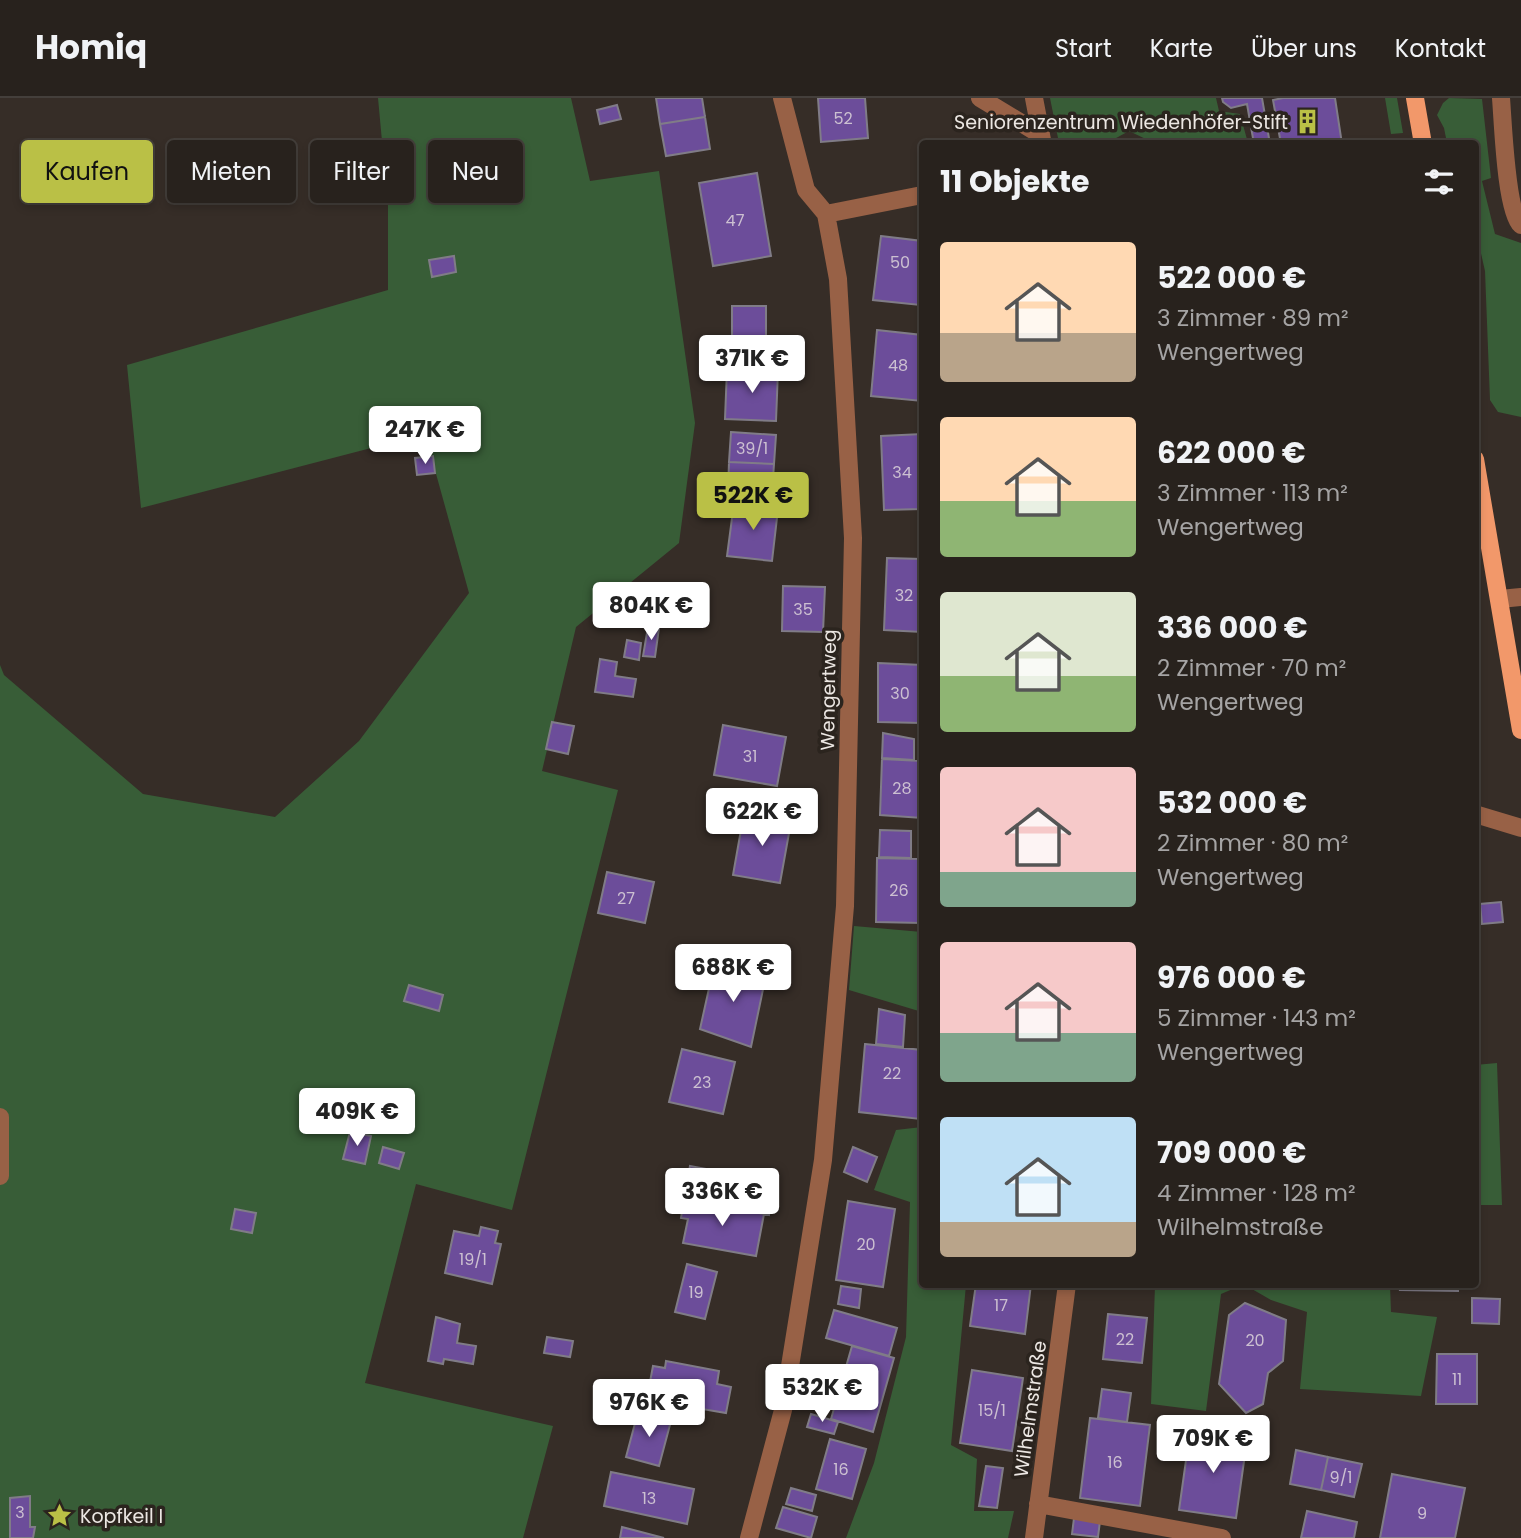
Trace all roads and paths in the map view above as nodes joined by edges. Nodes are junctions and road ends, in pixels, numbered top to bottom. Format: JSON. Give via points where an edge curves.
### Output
{"nodes":[{"id":1,"x":782,"y":98,"type":"edge"},
{"id":2,"x":980,"y":98,"type":"edge"},
{"id":3,"x":1034,"y":98,"type":"edge"},
{"id":4,"x":1415,"y":98,"type":"edge"},
{"id":5,"x":1501,"y":98,"type":"edge"},
{"id":6,"x":1042,"y":139,"type":"edge"},
{"id":7,"x":1422,"y":140,"type":"edge"},
{"id":8,"x":919,"y":196,"type":"edge"},
{"id":9,"x":827,"y":214,"type":"junction"},
{"id":10,"x":1521,"y":225,"type":"edge"},
{"id":11,"x":1479,"y":481,"type":"edge"},
{"id":12,"x":1521,"y":597,"type":"edge"},
{"id":13,"x":1500,"y":599,"type":"junction"},
{"id":14,"x":1521,"y":730,"type":"edge"},
{"id":15,"x":1479,"y":815,"type":"edge"},
{"id":16,"x":1521,"y":828,"type":"edge"},
{"id":17,"x":0,"y":1117,"type":"edge"},
{"id":18,"x":0,"y":1176,"type":"edge"},
{"id":19,"x":1066,"y":1288,"type":"edge"},
{"id":20,"x":1038,"y":1504,"type":"junction"},
{"id":21,"x":749,"y":1538,"type":"edge"},
{"id":22,"x":1034,"y":1538,"type":"edge"},
{"id":23,"x":1222,"y":1538,"type":"edge"}],
"edges":[{"from":1,"to":9,"type":"street","name":"Wengertweg","via":[[806,190]]},
{"from":2,"to":6,"type":"street"},
{"from":3,"to":6,"type":"street"},
{"from":4,"to":7,"type":"main road"},
{"from":5,"to":10,"type":"street","via":[[1509,191],[1515,220]]},
{"from":8,"to":9,"type":"street"},
{"from":9,"to":21,"type":"street","name":"Wengertweg","via":[[838,279],[853,538],[845,906],[823,1160],[783,1410]]},
{"from":11,"to":13,"type":"main road"},
{"from":12,"to":13,"type":"street"},
{"from":13,"to":14,"type":"main road"},
{"from":15,"to":16,"type":"street"},
{"from":17,"to":18,"type":"street"},
{"from":19,"to":20,"type":"street","name":"Wilhelmstraße"},
{"from":20,"to":22,"type":"street","name":"Wilhelmstraße"},
{"from":20,"to":23,"type":"street"}]}
